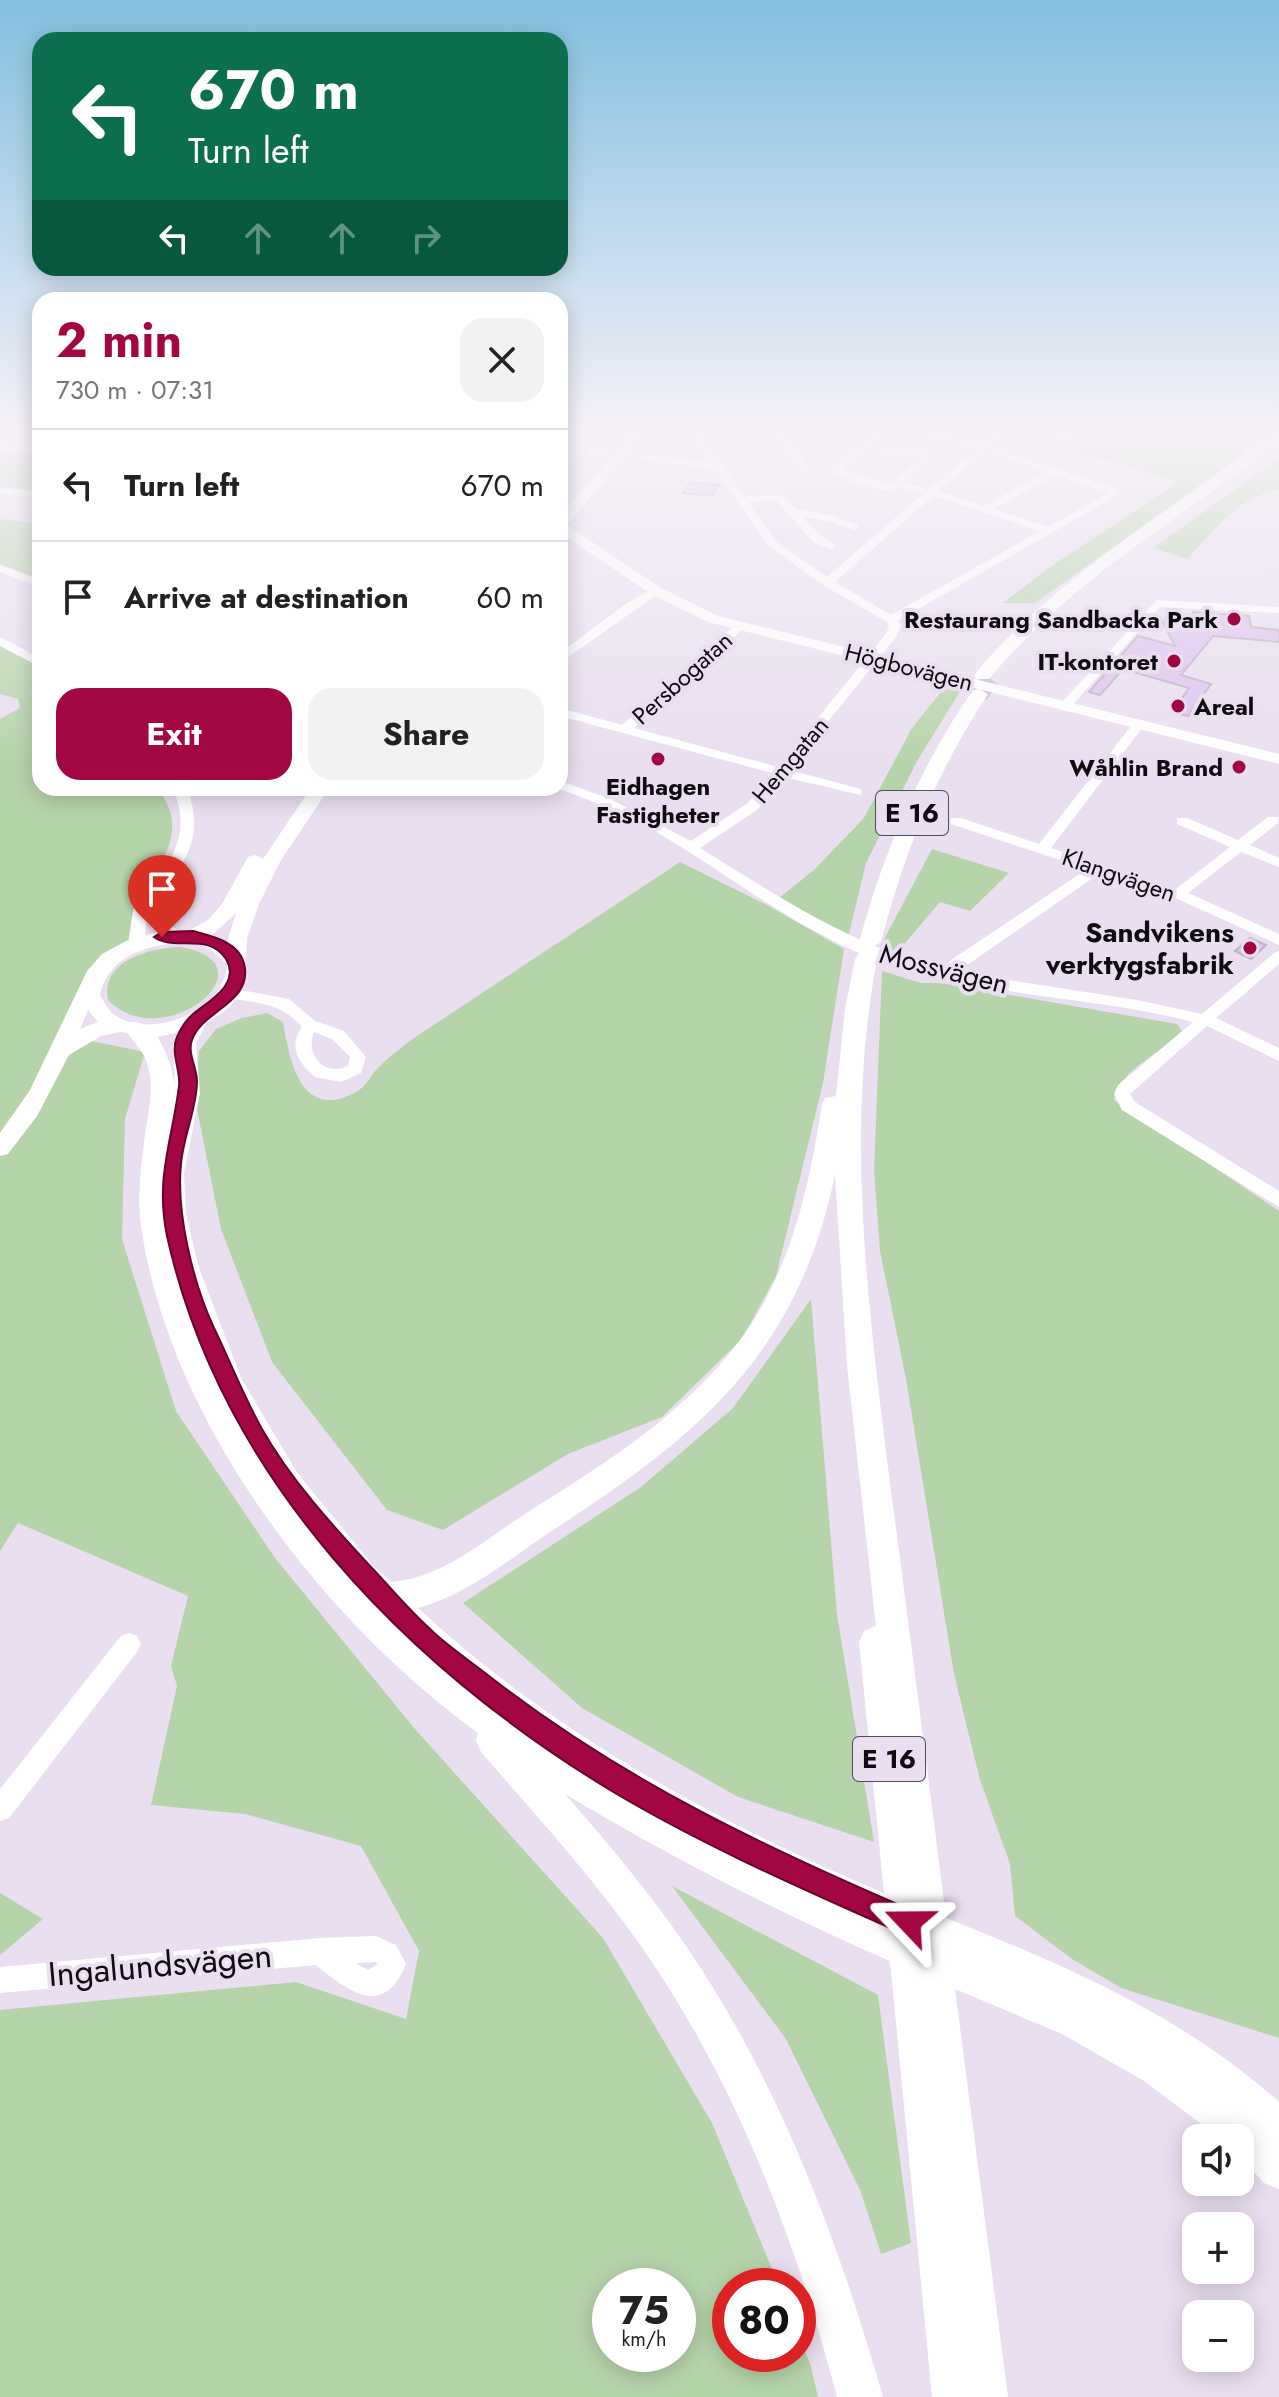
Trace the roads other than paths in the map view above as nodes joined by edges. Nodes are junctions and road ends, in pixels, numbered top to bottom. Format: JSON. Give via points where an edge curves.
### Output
{"nodes":[{"id":1,"x":580,"y":546,"type":"edge"},
{"id":2,"x":776,"y":546,"type":"edge"},
{"id":3,"x":869,"y":546,"type":"edge"},
{"id":4,"x":1024,"y":546,"type":"edge"},
{"id":5,"x":1126,"y":546,"type":"edge"},
{"id":6,"x":1137,"y":546,"type":"edge"},
{"id":7,"x":0,"y":568,"type":"edge"},
{"id":8,"x":32,"y":581,"type":"edge"},
{"id":9,"x":827,"y":583,"type":"junction"},
{"id":10,"x":656,"y":591,"type":"junction"},
{"id":11,"x":1279,"y":599,"type":"edge"},
{"id":12,"x":1279,"y":608,"type":"edge"},
{"id":13,"x":891,"y":620,"type":"junction"},
{"id":14,"x":740,"y":626,"type":"junction"},
{"id":15,"x":0,"y":641,"type":"edge"},
{"id":16,"x":568,"y":653,"type":"edge"},
{"id":17,"x":32,"y":659,"type":"edge"},
{"id":18,"x":873,"y":659,"type":"junction"},
{"id":19,"x":981,"y":685,"type":"junction"},
{"id":20,"x":1065,"y":706,"type":"junction"},
{"id":21,"x":568,"y":714,"type":"edge"},
{"id":22,"x":1139,"y":724,"type":"junction"},
{"id":23,"x":624,"y":730,"type":"junction"},
{"id":24,"x":1277,"y":754,"type":"edge"},
{"id":25,"x":782,"y":772,"type":"junction"},
{"id":26,"x":568,"y":788,"type":"edge"},
{"id":27,"x":856,"y":792,"type":"dead end"},
{"id":28,"x":173,"y":796,"type":"edge"},
{"id":29,"x":184,"y":796,"type":"edge"},
{"id":30,"x":312,"y":796,"type":"edge"},
{"id":31,"x":315,"y":796,"type":"edge"},
{"id":32,"x":1273,"y":820,"type":"dead end"},
{"id":33,"x":956,"y":821,"type":"dead end"},
{"id":34,"x":1182,"y":821,"type":"dead end"},
{"id":35,"x":1239,"y":846,"type":"junction"},
{"id":36,"x":692,"y":847,"type":"junction"},
{"id":37,"x":1042,"y":850,"type":"junction"},
{"id":38,"x":1279,"y":863,"type":"edge"},
{"id":39,"x":1099,"y":867,"type":"junction"},
{"id":40,"x":165,"y":876,"type":"junction"},
{"id":41,"x":1178,"y":894,"type":"junction"},
{"id":42,"x":184,"y":936,"type":"junction"},
{"id":43,"x":1279,"y":940,"type":"edge"},
{"id":44,"x":136,"y":943,"type":"junction"},
{"id":45,"x":862,"y":949,"type":"junction"},
{"id":46,"x":1279,"y":956,"type":"edge"},
{"id":47,"x":236,"y":961,"type":"junction"},
{"id":48,"x":947,"y":975,"type":"junction"},
{"id":49,"x":92,"y":979,"type":"junction"},
{"id":50,"x":230,"y":993,"type":"junction"},
{"id":51,"x":196,"y":1020,"type":"junction"},
{"id":52,"x":1206,"y":1020,"type":"junction"},
{"id":53,"x":310,"y":1026,"type":"dead end"},
{"id":54,"x":128,"y":1027,"type":"junction"},
{"id":55,"x":60,"y":1051,"type":"junction"},
{"id":56,"x":1279,"y":1055,"type":"edge"},
{"id":57,"x":832,"y":1120,"type":"junction"},
{"id":58,"x":0,"y":1148,"type":"edge"},
{"id":59,"x":1279,"y":1200,"type":"edge"},
{"id":60,"x":383,"y":1598,"type":"junction"},
{"id":61,"x":129,"y":1644,"type":"dead end"},
{"id":62,"x":456,"y":1699,"type":"junction"},
{"id":63,"x":0,"y":1809,"type":"edge"},
{"id":64,"x":863,"y":1916,"type":"junction"},
{"id":65,"x":320,"y":1951,"type":"dead end"},
{"id":66,"x":982,"y":1967,"type":"junction"},
{"id":67,"x":0,"y":1980,"type":"edge"},
{"id":68,"x":1279,"y":2130,"type":"edge"},
{"id":69,"x":1279,"y":2168,"type":"edge"},
{"id":70,"x":860,"y":2397,"type":"edge"},
{"id":71,"x":955,"y":2397,"type":"edge"},
{"id":72,"x":985,"y":2397,"type":"edge"}],
"edges":[{"from":1,"to":10,"type":"main road","name":"Högbovägen"},
{"from":2,"to":9,"type":"street"},
{"from":3,"to":9,"type":"street"},
{"from":4,"to":13,"type":"street"},
{"from":5,"to":19,"type":"highway","number":"E 16","via":[[1035,616]]},
{"from":6,"to":19,"type":"highway","number":"E 16","via":[[1082,585]]},
{"from":7,"to":8,"type":"street"},
{"from":9,"to":13,"type":"street"},
{"from":10,"to":14,"type":"main road","name":"Högbovägen","via":[[697,613]]},
{"from":10,"to":16,"type":"street"},
{"from":11,"to":12,"type":"street"},
{"from":12,"to":20,"type":"street","via":[[1157,603]]},
{"from":13,"to":18,"type":"street","name":"Hemgatan","via":[[895,629]]},
{"from":14,"to":18,"type":"main road","name":"Högbovägen"},
{"from":14,"to":23,"type":"street","name":"Persbogatan"},
{"from":15,"to":17,"type":"street"},
{"from":18,"to":20,"type":"main road","name":"Högbovägen"},
{"from":18,"to":25,"type":"street","name":"Hemgatan"},
{"from":19,"to":45,"type":"highway","number":"E 16","via":[[915,803]]},
{"from":20,"to":22,"type":"main road","name":"Högbovägen"},
{"from":21,"to":23,"type":"street"},
{"from":22,"to":24,"type":"main road","name":"Högbovägen"},
{"from":22,"to":37,"type":"street"},
{"from":23,"to":25,"type":"street"},
{"from":25,"to":27,"type":"street"},
{"from":25,"to":36,"type":"street","name":"Hemgatan","via":[[753,806]]},
{"from":26,"to":36,"type":"street","name":"Mossvägen","via":[[617,806]]},
{"from":28,"to":40,"type":"street","via":[[180,831]]},
{"from":29,"to":40,"type":"street","via":[[190,824],[183,855]]},
{"from":30,"to":42,"type":"main road","via":[[275,830],[224,919],[206,932]]},
{"from":31,"to":47,"type":"main road","via":[[267,870],[237,940]]},
{"from":32,"to":35,"type":"street"},
{"from":33,"to":37,"type":"street","name":"Klangvägen"},
{"from":34,"to":35,"type":"street"},
{"from":35,"to":38,"type":"street"},
{"from":35,"to":41,"type":"street"},
{"from":36,"to":45,"type":"street","name":"Mossvägen"},
{"from":37,"to":39,"type":"street","name":"Klangvägen"},
{"from":39,"to":41,"type":"street","name":"Klangvägen"},
{"from":39,"to":48,"type":"street","via":[[956,963]]},
{"from":40,"to":42,"type":"street","via":[[152,909],[154,919]]},
{"from":40,"to":44,"type":"street","via":[[141,905]]},
{"from":41,"to":43,"type":"street","name":"Klangvägen"},
{"from":42,"to":44,"type":"main road"},
{"from":42,"to":47,"type":"main road","via":[[224,947]]},
{"from":44,"to":49,"type":"main road","via":[[111,957]]},
{"from":45,"to":48,"type":"street","name":"Mossvägen"},
{"from":45,"to":57,"type":"highway","number":"E 16"},
{"from":45,"to":72,"type":"highway","number":"E 16","via":[[846,1121],[849,1229]]},
{"from":46,"to":52,"type":"street"},
{"from":47,"to":50,"type":"main road"},
{"from":48,"to":52,"type":"street","name":"Mossvägen"},
{"from":49,"to":54,"type":"main road","via":[[93,1005],[104,1018]]},
{"from":49,"to":55,"type":"main road"},
{"from":50,"to":51,"type":"main road"},
{"from":50,"to":53,"type":"street","via":[[283,1001]]},
{"from":51,"to":54,"type":"main road","via":[[166,1029]]},
{"from":51,"to":60,"type":"highway","via":[[182,1046],[189,1082],[171,1193],[198,1315],[255,1437],[332,1541]]},
{"from":52,"to":56,"type":"street","name":"Mossvägen"},
{"from":52,"to":59,"type":"street","via":[[1124,1089],[1124,1100]]},
{"from":54,"to":55,"type":"main road","via":[[95,1030]]},
{"from":54,"to":62,"type":"highway","via":[[153,1051],[161,1067],[152,1197],[156,1236],[205,1384],[278,1509],[331,1578]]},
{"from":55,"to":58,"type":"main road","via":[[28,1115]]},
{"from":57,"to":60,"type":"highway","via":[[814,1202],[787,1285],[746,1352],[698,1406],[634,1458],[458,1576],[419,1595]]},
{"from":57,"to":71,"type":"highway","number":"E 16","via":[[846,1364]]},
{"from":60,"to":64,"type":"highway","via":[[421,1637],[542,1732],[624,1784]]},
{"from":61,"to":63,"type":"street"},
{"from":62,"to":64,"type":"highway","via":[[540,1761],[714,1860]]},
{"from":62,"to":70,"type":"highway","via":[[607,1870],[702,2005],[745,2081],[785,2172],[826,2281]]},
{"from":64,"to":66,"type":"highway"},
{"from":65,"to":67,"type":"street","name":"Ingalundsvägen"},
{"from":66,"to":68,"type":"highway","via":[[1079,1994],[1181,2050]]},
{"from":66,"to":69,"type":"highway","via":[[1172,2075],[1222,2113]]}]}
